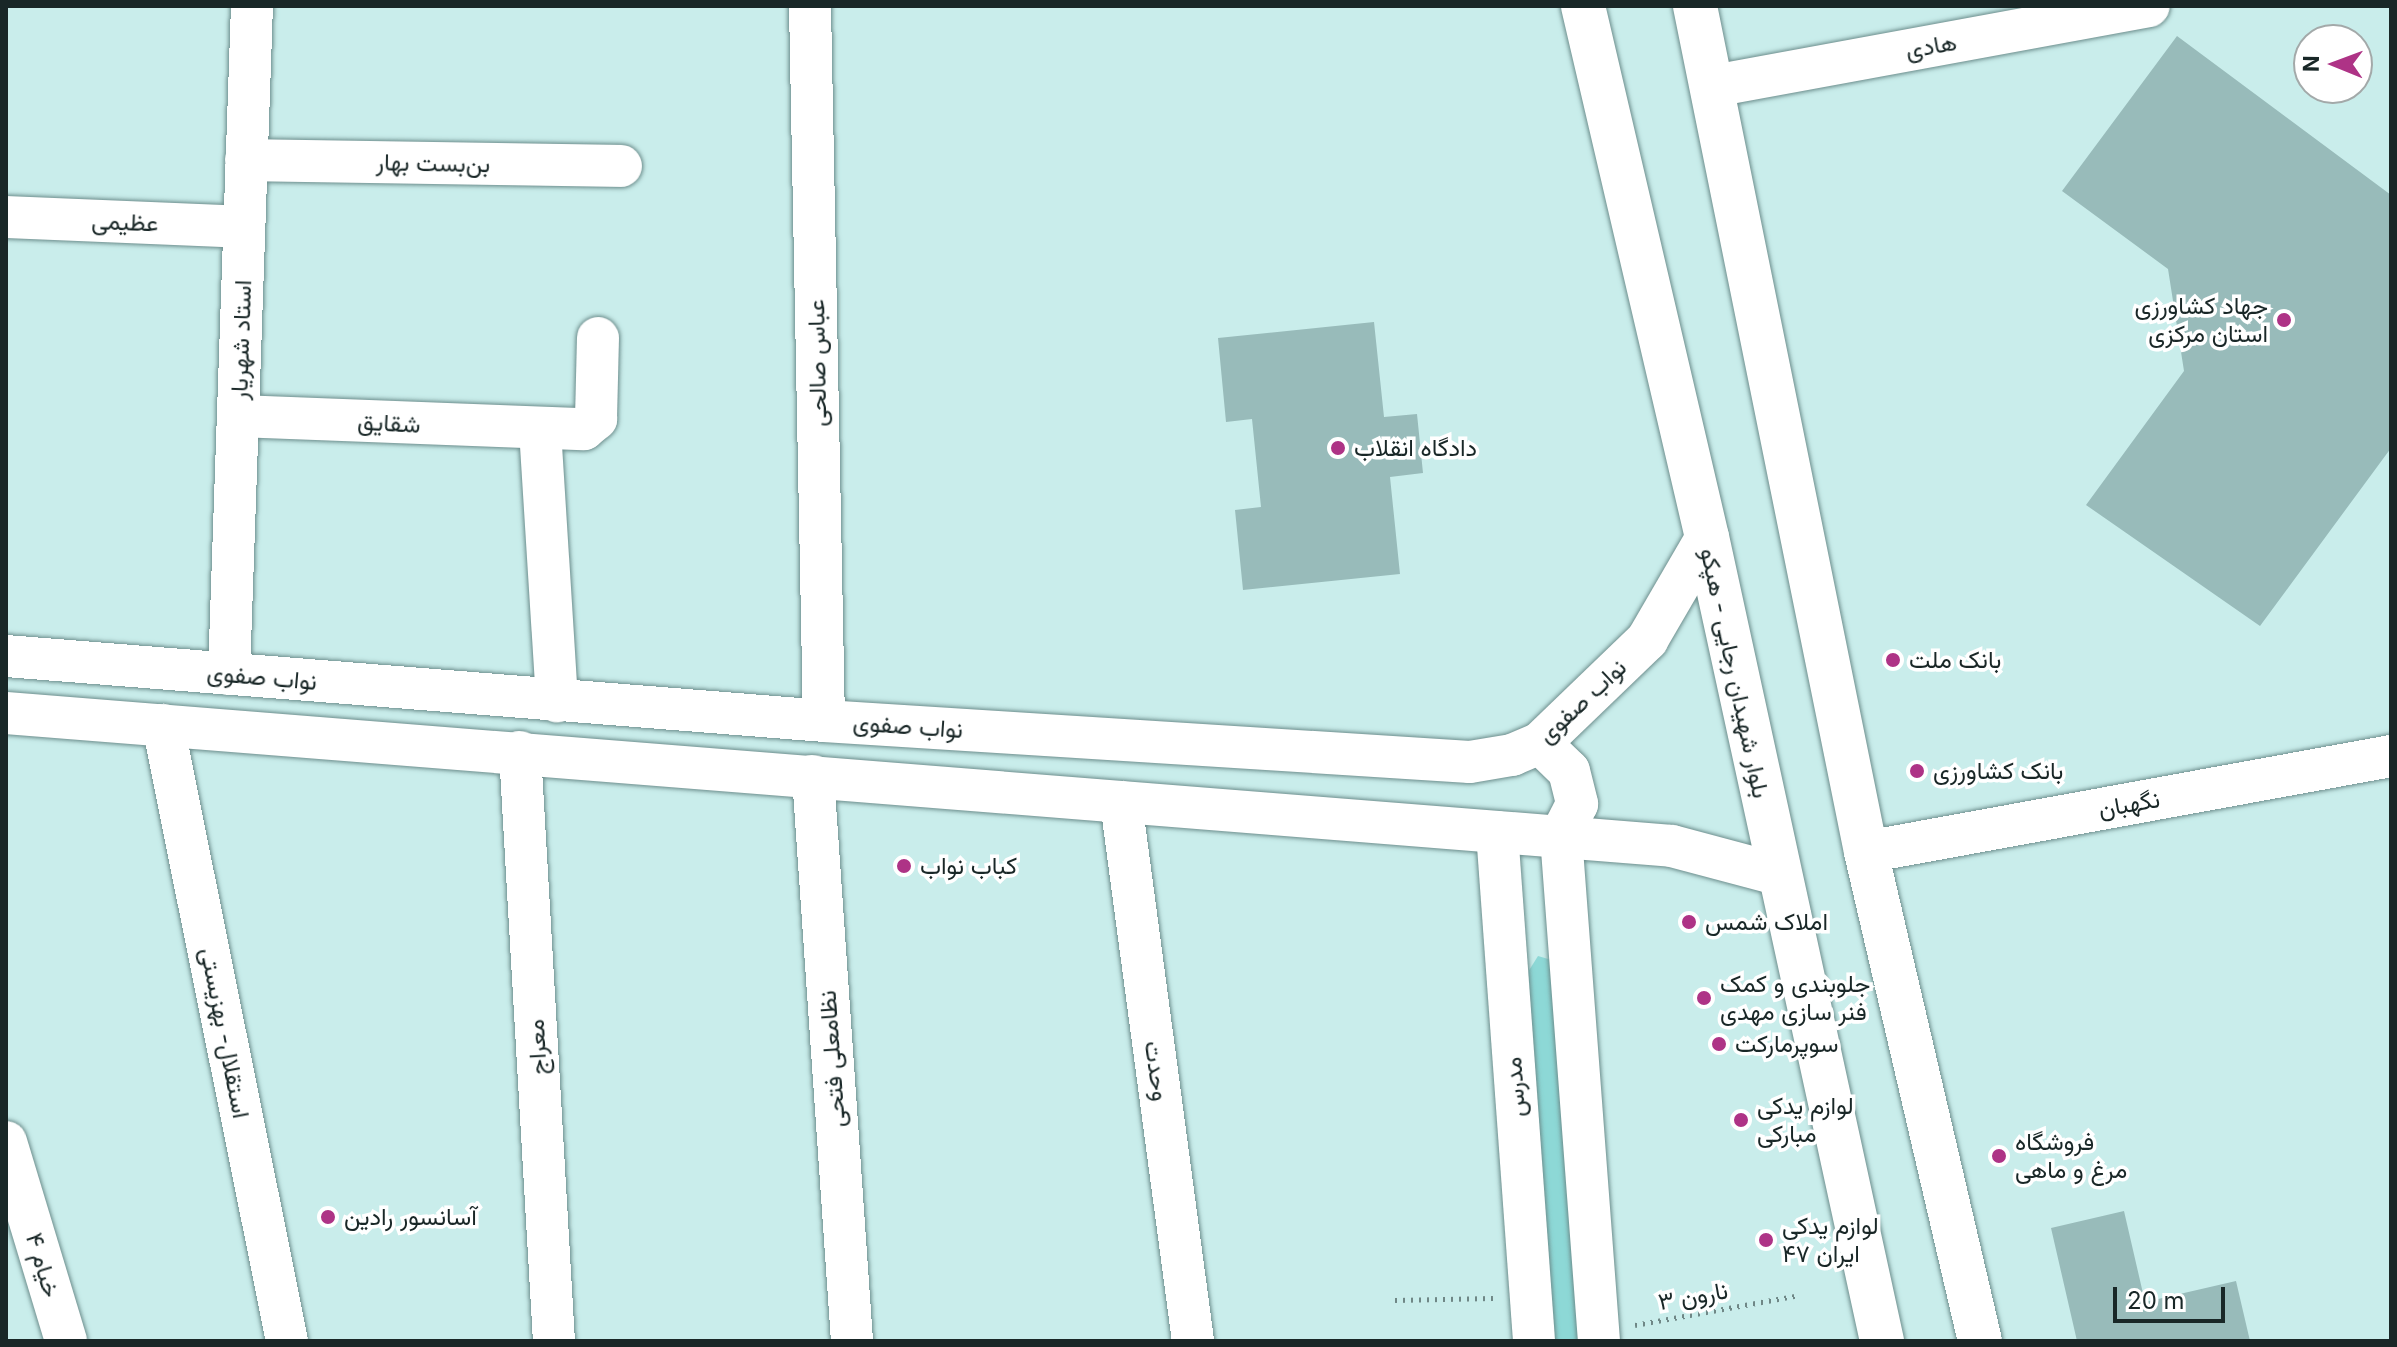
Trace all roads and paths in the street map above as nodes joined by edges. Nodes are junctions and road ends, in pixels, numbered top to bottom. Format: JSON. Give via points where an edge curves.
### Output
{"nodes":[{"id":1,"x":252,"y":6,"type":"edge"},
{"id":2,"x":810,"y":6,"type":"edge"},
{"id":3,"x":1583,"y":6,"type":"edge"},
{"id":4,"x":1695,"y":6,"type":"edge"},
{"id":5,"x":2149,"y":6,"type":"edge"},
{"id":6,"x":1713,"y":86,"type":"junction"},
{"id":7,"x":246,"y":160,"type":"junction"},
{"id":8,"x":621,"y":166,"type":"dead end"},
{"id":9,"x":6,"y":217,"type":"edge"},
{"id":10,"x":244,"y":227,"type":"junction"},
{"id":11,"x":598,"y":338,"type":"dead end"},
{"id":12,"x":238,"y":416,"type":"junction"},
{"id":13,"x":540,"y":430,"type":"junction"},
{"id":14,"x":1707,"y":537,"type":"junction"},
{"id":15,"x":6,"y":656,"type":"edge"},
{"id":16,"x":229,"y":674,"type":"junction"},
{"id":17,"x":557,"y":701,"type":"junction"},
{"id":18,"x":6,"y":713,"type":"edge"},
{"id":19,"x":824,"y":721,"type":"junction"},
{"id":20,"x":163,"y":725,"type":"junction"},
{"id":21,"x":1540,"y":743,"type":"junction"},
{"id":22,"x":520,"y":752,"type":"junction"},
{"id":23,"x":2391,"y":756,"type":"edge"},
{"id":24,"x":813,"y":776,"type":"junction"},
{"id":25,"x":1121,"y":802,"type":"junction"},
{"id":26,"x":1497,"y":832,"type":"junction"},
{"id":27,"x":1561,"y":836,"type":"junction"},
{"id":28,"x":1866,"y":852,"type":"junction"},
{"id":29,"x":1777,"y":874,"type":"junction"},
{"id":30,"x":6,"y":1142,"type":"edge"},
{"id":31,"x":1795,"y":1296,"type":"dead end"},
{"id":32,"x":1510,"y":1298,"type":"dead end"},
{"id":33,"x":1395,"y":1300,"type":"dead end"},
{"id":34,"x":1598,"y":1337,"type":"edge"},
{"id":35,"x":66,"y":1341,"type":"edge"},
{"id":36,"x":287,"y":1341,"type":"edge"},
{"id":37,"x":554,"y":1341,"type":"edge"},
{"id":38,"x":852,"y":1341,"type":"edge"},
{"id":39,"x":1193,"y":1341,"type":"edge"},
{"id":40,"x":1534,"y":1341,"type":"edge"},
{"id":41,"x":1882,"y":1341,"type":"edge"},
{"id":42,"x":1980,"y":1341,"type":"edge"}],
"edges":[{"from":1,"to":7,"type":"street","name":"استاد شهریار"},
{"from":2,"to":19,"type":"street","name":"عباس صالحی"},
{"from":3,"to":14,"type":"main road","name":"بلوار شهیدان رجایی - هپکو"},
{"from":4,"to":6,"type":"main road"},
{"from":5,"to":6,"type":"street","name":"هادی"},
{"from":6,"to":28,"type":"main road"},
{"from":7,"to":8,"type":"street","name":"بن‌بست بهار"},
{"from":7,"to":10,"type":"street","name":"استاد شهریار"},
{"from":9,"to":10,"type":"street","name":"عظیمی"},
{"from":10,"to":12,"type":"street","name":"استاد شهریار"},
{"from":11,"to":13,"type":"street","name":"شقایق","via":[[592,427]]},
{"from":12,"to":13,"type":"street","name":"شقایق"},
{"from":12,"to":16,"type":"street","name":"استاد شهریار"},
{"from":13,"to":17,"type":"street"},
{"from":14,"to":21,"type":"street","name":"نواب صفوی","via":[[1647,640]]},
{"from":14,"to":29,"type":"main road","name":"بلوار شهیدان رجایی - هپکو"},
{"from":15,"to":16,"type":"street","name":"نواب صفوی"},
{"from":16,"to":17,"type":"street","name":"نواب صفوی"},
{"from":17,"to":19,"type":"street","name":"نواب صفوی"},
{"from":18,"to":20,"type":"street"},
{"from":19,"to":21,"type":"street","name":"نواب صفوی","via":[[1470,762],[1512,755]]},
{"from":20,"to":22,"type":"street"},
{"from":20,"to":36,"type":"street","name":"استقلال- بهزیستی"},
{"from":21,"to":27,"type":"street","via":[[1561,760],[1573,782],[1577,804]]},
{"from":22,"to":24,"type":"street"},
{"from":22,"to":37,"type":"street","name":"معراج"},
{"from":23,"to":28,"type":"street","name":"نگهبان"},
{"from":24,"to":25,"type":"street"},
{"from":24,"to":38,"type":"street","name":"نظامعلی فتحی"},
{"from":25,"to":26,"type":"street"},
{"from":25,"to":39,"type":"street","name":"وحدت"},
{"from":26,"to":27,"type":"street"},
{"from":26,"to":40,"type":"street","name":"مدرس"},
{"from":27,"to":29,"type":"street","via":[[1672,846]]},
{"from":27,"to":34,"type":"street"},
{"from":28,"to":42,"type":"main road"},
{"from":29,"to":41,"type":"main road","name":"بلوار شهیدان رجایی - هپکو"},
{"from":30,"to":35,"type":"street","name":"خیام ۴"},
{"from":31,"to":34,"type":"path","name":"نارون ۳"},
{"from":32,"to":33,"type":"path"}]}
